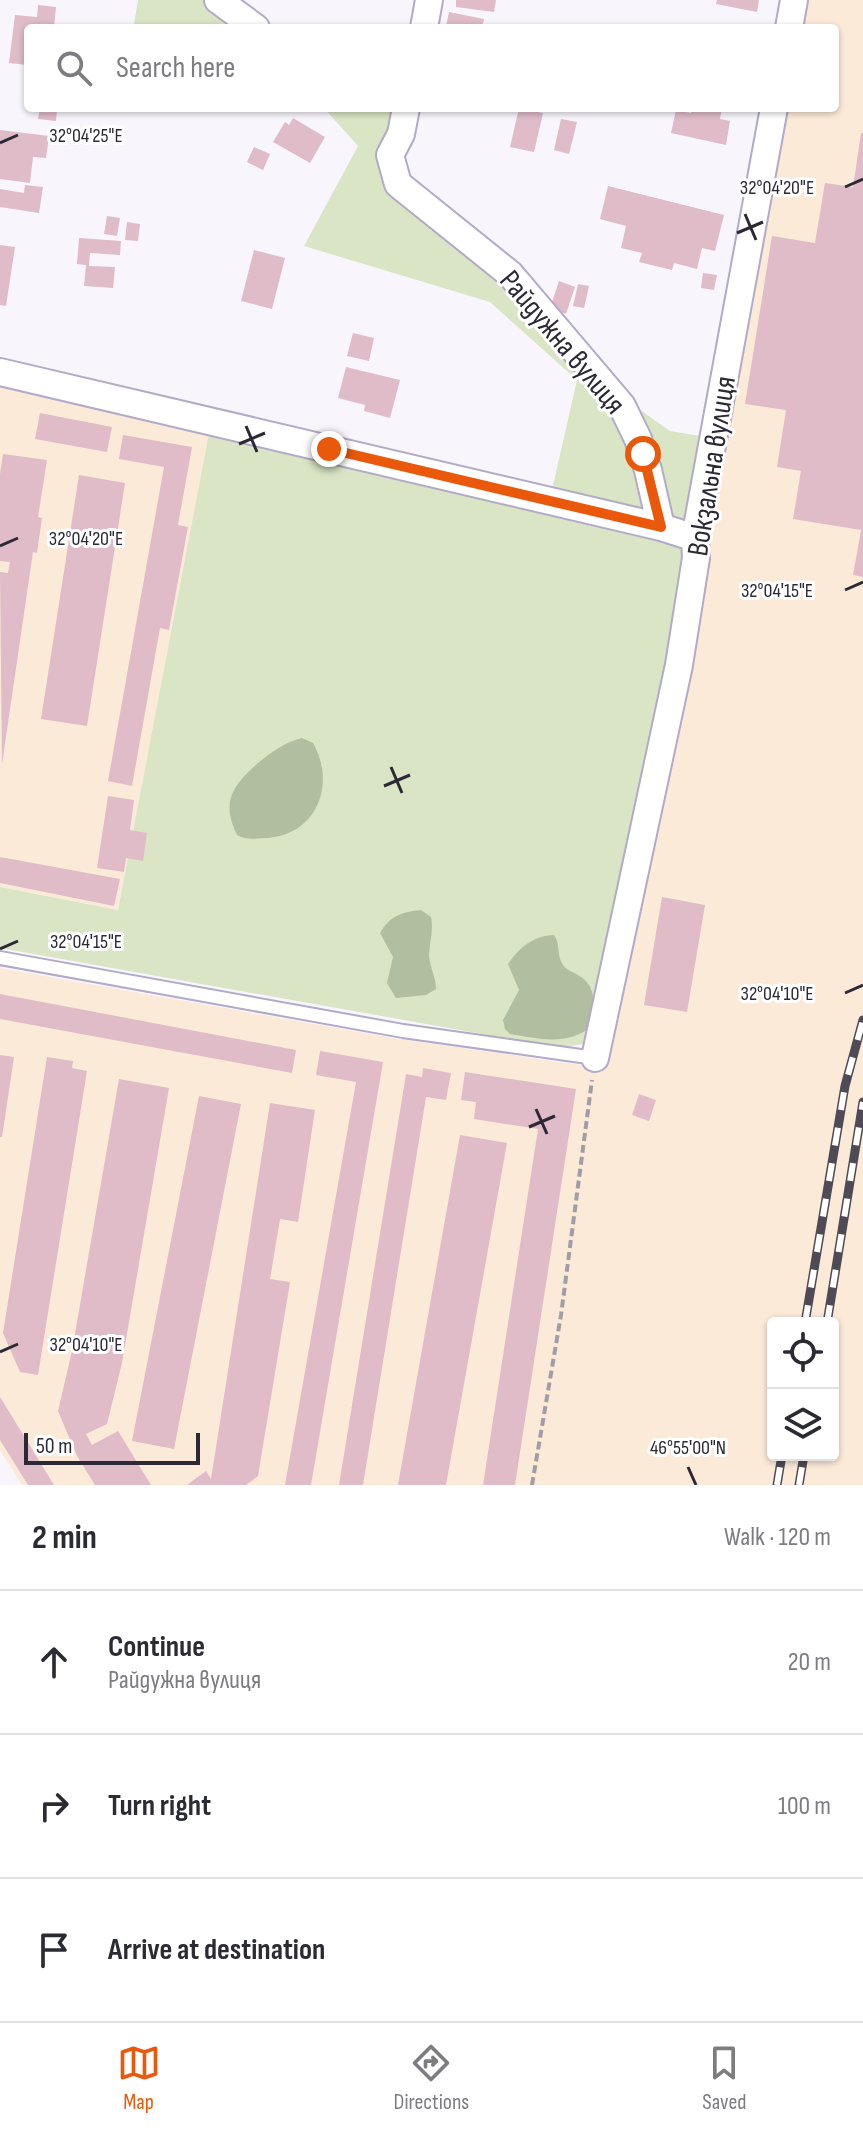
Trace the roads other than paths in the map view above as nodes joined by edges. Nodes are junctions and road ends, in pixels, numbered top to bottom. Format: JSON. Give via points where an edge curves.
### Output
{"nodes":[{"id":1,"x":218,"y":0,"type":"edge"},
{"id":2,"x":429,"y":0,"type":"edge"},
{"id":3,"x":794,"y":0,"type":"edge"},
{"id":4,"x":251,"y":24,"type":"edge"},
{"id":5,"x":425,"y":24,"type":"edge"},
{"id":6,"x":790,"y":24,"type":"edge"},
{"id":7,"x":405,"y":112,"type":"edge"},
{"id":8,"x":773,"y":112,"type":"edge"},
{"id":9,"x":0,"y":372,"type":"edge"},
{"id":10,"x":661,"y":527,"type":"junction"},
{"id":11,"x":695,"y":538,"type":"junction"},
{"id":12,"x":0,"y":958,"type":"edge"},
{"id":13,"x":595,"y":1058,"type":"joint"}],
"edges":[{"from":1,"to":4,"type":"street"},
{"from":2,"to":5,"type":"street"},
{"from":3,"to":6,"type":"street"},
{"from":7,"to":10,"type":"street","name":"Райдужна вулиця","via":[[390,155],[398,184],[510,274],[622,406],[645,459]]},
{"from":8,"to":11,"type":"street","name":"Вокзальна вулиця"},
{"from":9,"to":10,"type":"street"},
{"from":10,"to":11,"type":"street"},
{"from":11,"to":13,"type":"street","name":"Вокзальна вулиця","via":[[679,665]]},
{"from":12,"to":13,"type":"lane","via":[[403,1031]]}]}
